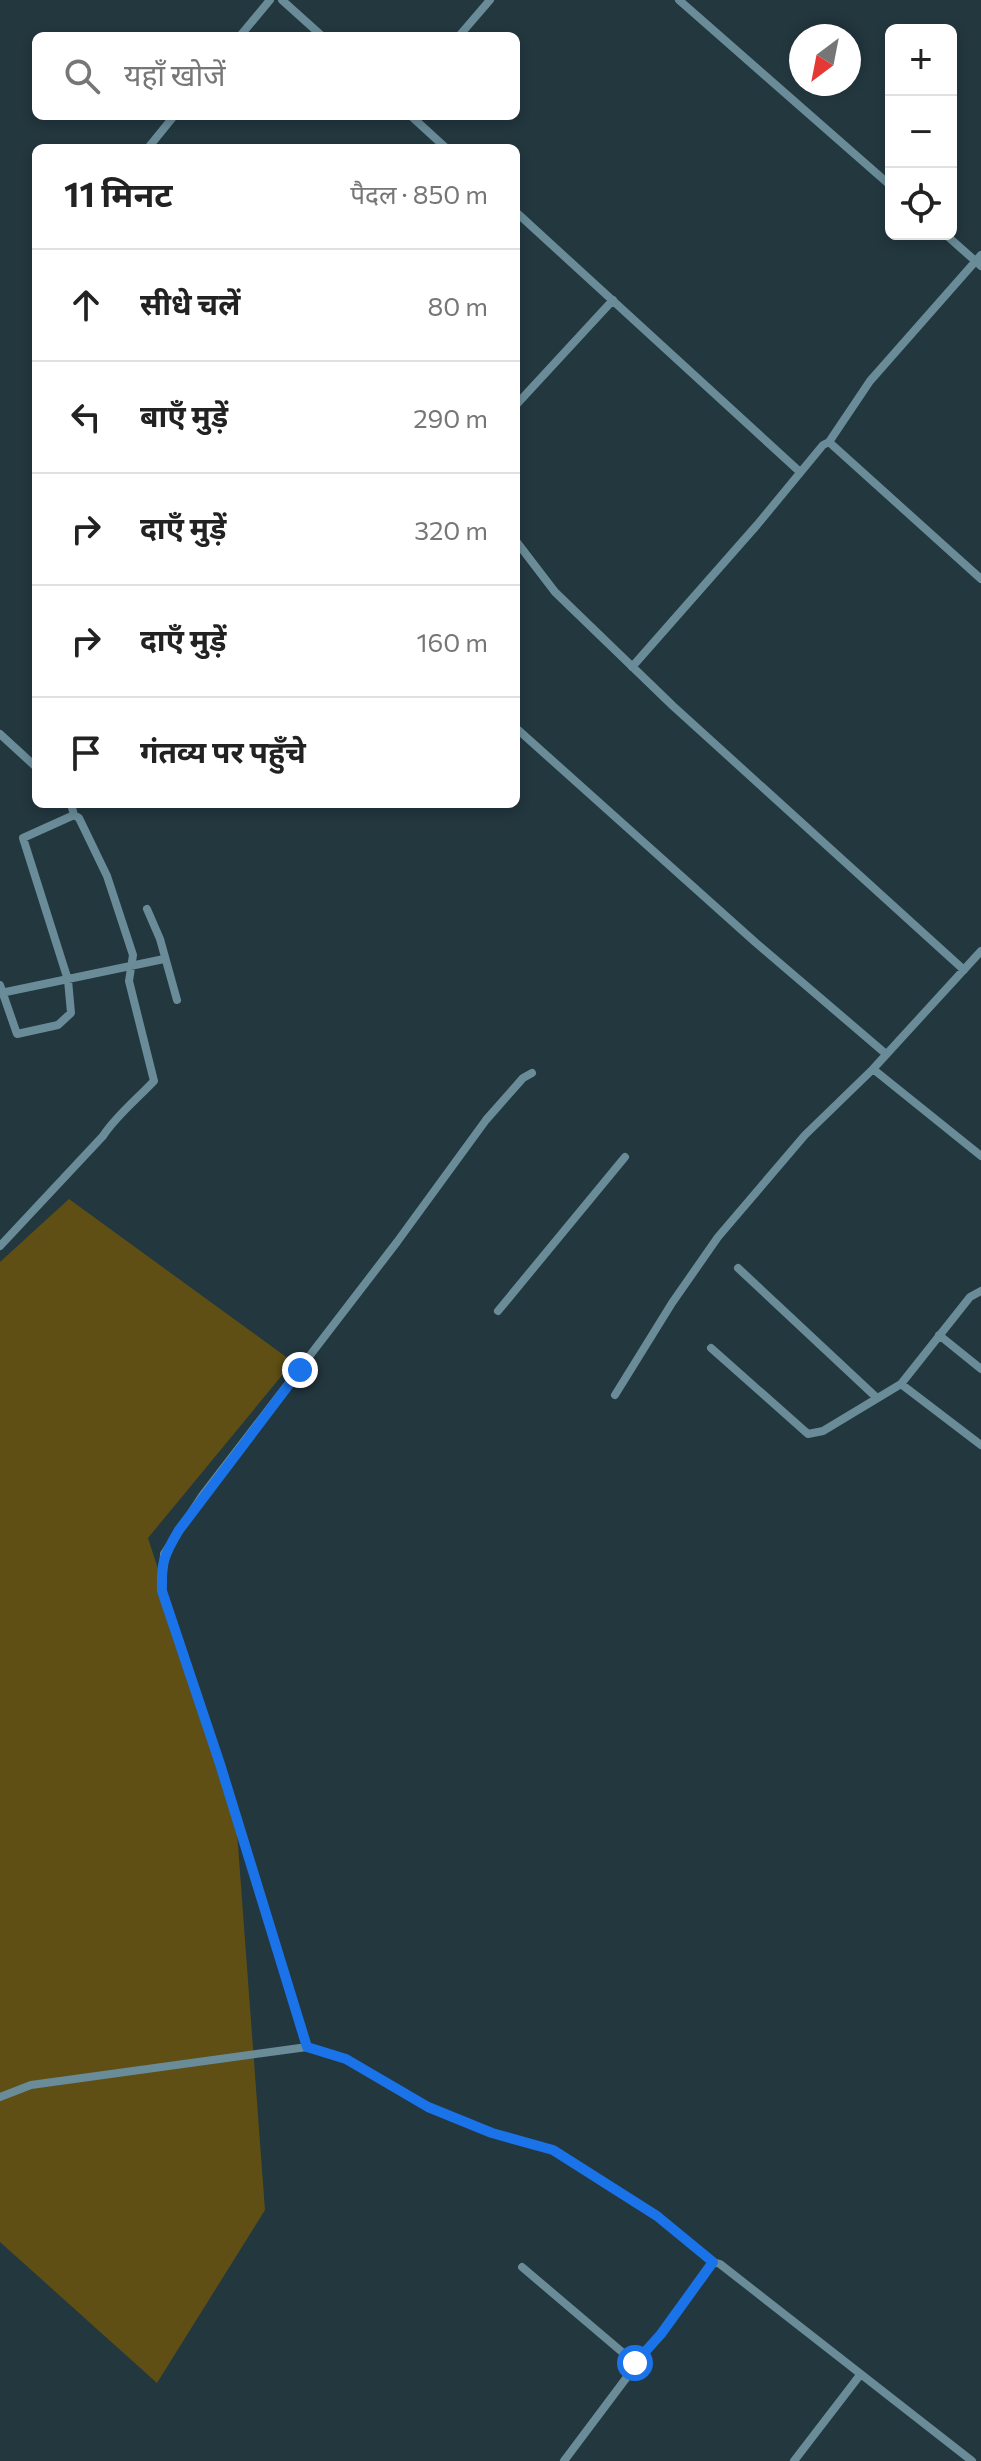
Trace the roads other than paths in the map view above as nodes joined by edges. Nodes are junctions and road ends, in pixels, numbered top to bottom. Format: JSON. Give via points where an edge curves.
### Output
{"nodes":[{"id":1,"x":270,"y":0,"type":"edge"},
{"id":2,"x":282,"y":0,"type":"edge"},
{"id":3,"x":490,"y":0,"type":"edge"},
{"id":4,"x":679,"y":0,"type":"edge"},
{"id":5,"x":243,"y":32,"type":"edge"},
{"id":6,"x":318,"y":32,"type":"edge"},
{"id":7,"x":462,"y":32,"type":"edge"},
{"id":8,"x":171,"y":120,"type":"edge"},
{"id":9,"x":415,"y":120,"type":"edge"},
{"id":10,"x":151,"y":144,"type":"edge"},
{"id":11,"x":442,"y":144,"type":"edge"},
{"id":12,"x":885,"y":181,"type":"edge"},
{"id":13,"x":520,"y":216,"type":"edge"},
{"id":14,"x":953,"y":240,"type":"edge"},
{"id":15,"x":979,"y":260,"type":"edge"},
{"id":16,"x":613,"y":300,"type":"junction"},
{"id":17,"x":520,"y":401,"type":"edge"},
{"id":18,"x":829,"y":442,"type":"junction"},
{"id":19,"x":800,"y":472,"type":"junction"},
{"id":20,"x":520,"y":546,"type":"edge"},
{"id":21,"x":981,"y":579,"type":"edge"},
{"id":22,"x":632,"y":667,"type":"junction"},
{"id":23,"x":520,"y":732,"type":"edge"},
{"id":24,"x":0,"y":734,"type":"edge"},
{"id":25,"x":32,"y":763,"type":"edge"},
{"id":26,"x":72,"y":808,"type":"edge"},
{"id":27,"x":74,"y":815,"type":"junction"},
{"id":28,"x":147,"y":909,"type":"dead end"},
{"id":29,"x":981,"y":951,"type":"edge"},
{"id":30,"x":164,"y":959,"type":"junction"},
{"id":31,"x":132,"y":968,"type":"junction"},
{"id":32,"x":964,"y":970,"type":"junction"},
{"id":33,"x":68,"y":980,"type":"junction"},
{"id":34,"x":1,"y":990,"type":"edge"},
{"id":35,"x":177,"y":1000,"type":"dead end"},
{"id":36,"x":886,"y":1054,"type":"junction"},
{"id":37,"x":873,"y":1069,"type":"junction"},
{"id":38,"x":532,"y":1073,"type":"dead end"},
{"id":39,"x":981,"y":1156,"type":"edge"},
{"id":40,"x":625,"y":1157,"type":"dead end"},
{"id":41,"x":0,"y":1246,"type":"edge"},
{"id":42,"x":738,"y":1268,"type":"dead end"},
{"id":43,"x":981,"y":1291,"type":"edge"},
{"id":44,"x":498,"y":1311,"type":"dead end"},
{"id":45,"x":939,"y":1335,"type":"junction"},
{"id":46,"x":711,"y":1348,"type":"dead end"},
{"id":47,"x":981,"y":1369,"type":"edge"},
{"id":48,"x":901,"y":1384,"type":"junction"},
{"id":49,"x":615,"y":1395,"type":"dead end"},
{"id":50,"x":877,"y":1398,"type":"junction"},
{"id":51,"x":981,"y":1445,"type":"edge"},
{"id":52,"x":307,"y":2047,"type":"junction"},
{"id":53,"x":0,"y":2097,"type":"edge"},
{"id":54,"x":713,"y":2262,"type":"junction"},
{"id":55,"x":522,"y":2267,"type":"dead end"},
{"id":56,"x":635,"y":2363,"type":"junction"},
{"id":57,"x":860,"y":2375,"type":"junction"},
{"id":58,"x":564,"y":2461,"type":"edge"},
{"id":59,"x":794,"y":2461,"type":"edge"},
{"id":60,"x":972,"y":2461,"type":"edge"}],
"edges":[{"from":1,"to":5,"type":"street"},
{"from":2,"to":6,"type":"street"},
{"from":3,"to":7,"type":"street"},
{"from":4,"to":12,"type":"street"},
{"from":8,"to":10,"type":"street"},
{"from":9,"to":11,"type":"street"},
{"from":13,"to":16,"type":"street"},
{"from":14,"to":15,"type":"street"},
{"from":15,"to":18,"type":"street","via":[[870,381]]},
{"from":16,"to":17,"type":"street"},
{"from":16,"to":19,"type":"street"},
{"from":18,"to":19,"type":"street"},
{"from":18,"to":21,"type":"street"},
{"from":19,"to":22,"type":"street"},
{"from":20,"to":22,"type":"street","via":[[555,592]]},
{"from":22,"to":32,"type":"street"},
{"from":23,"to":36,"type":"street"},
{"from":24,"to":25,"type":"street"},
{"from":26,"to":27,"type":"street"},
{"from":27,"to":31,"type":"street","via":[[107,876],[133,955]]},
{"from":27,"to":33,"type":"street","via":[[23,838]]},
{"from":28,"to":30,"type":"street"},
{"from":29,"to":32,"type":"street"},
{"from":30,"to":31,"type":"street"},
{"from":30,"to":35,"type":"street"},
{"from":31,"to":33,"type":"street"},
{"from":31,"to":41,"type":"street","via":[[129,981],[154,1081]]},
{"from":32,"to":36,"type":"street"},
{"from":33,"to":34,"type":"street"},
{"from":33,"to":34,"type":"street","via":[[72,1005],[67,1019],[17,1034]]},
{"from":36,"to":37,"type":"street"},
{"from":37,"to":39,"type":"street"},
{"from":37,"to":49,"type":"street","via":[[805,1135],[718,1237]]},
{"from":38,"to":52,"type":"street","via":[[486,1120],[202,1496],[164,1554],[162,1591]]},
{"from":40,"to":44,"type":"street"},
{"from":42,"to":50,"type":"street"},
{"from":43,"to":45,"type":"street"},
{"from":45,"to":47,"type":"street"},
{"from":45,"to":48,"type":"street"},
{"from":46,"to":50,"type":"street","via":[[808,1434],[823,1431]]},
{"from":48,"to":50,"type":"street"},
{"from":48,"to":51,"type":"street"},
{"from":52,"to":53,"type":"street","via":[[31,2085]]},
{"from":52,"to":54,"type":"street","via":[[346,2059],[428,2107],[553,2150],[657,2216]]},
{"from":54,"to":56,"type":"street"},
{"from":54,"to":57,"type":"street"},
{"from":55,"to":56,"type":"street"},
{"from":56,"to":58,"type":"street"},
{"from":57,"to":59,"type":"street"},
{"from":57,"to":60,"type":"street"}]}
